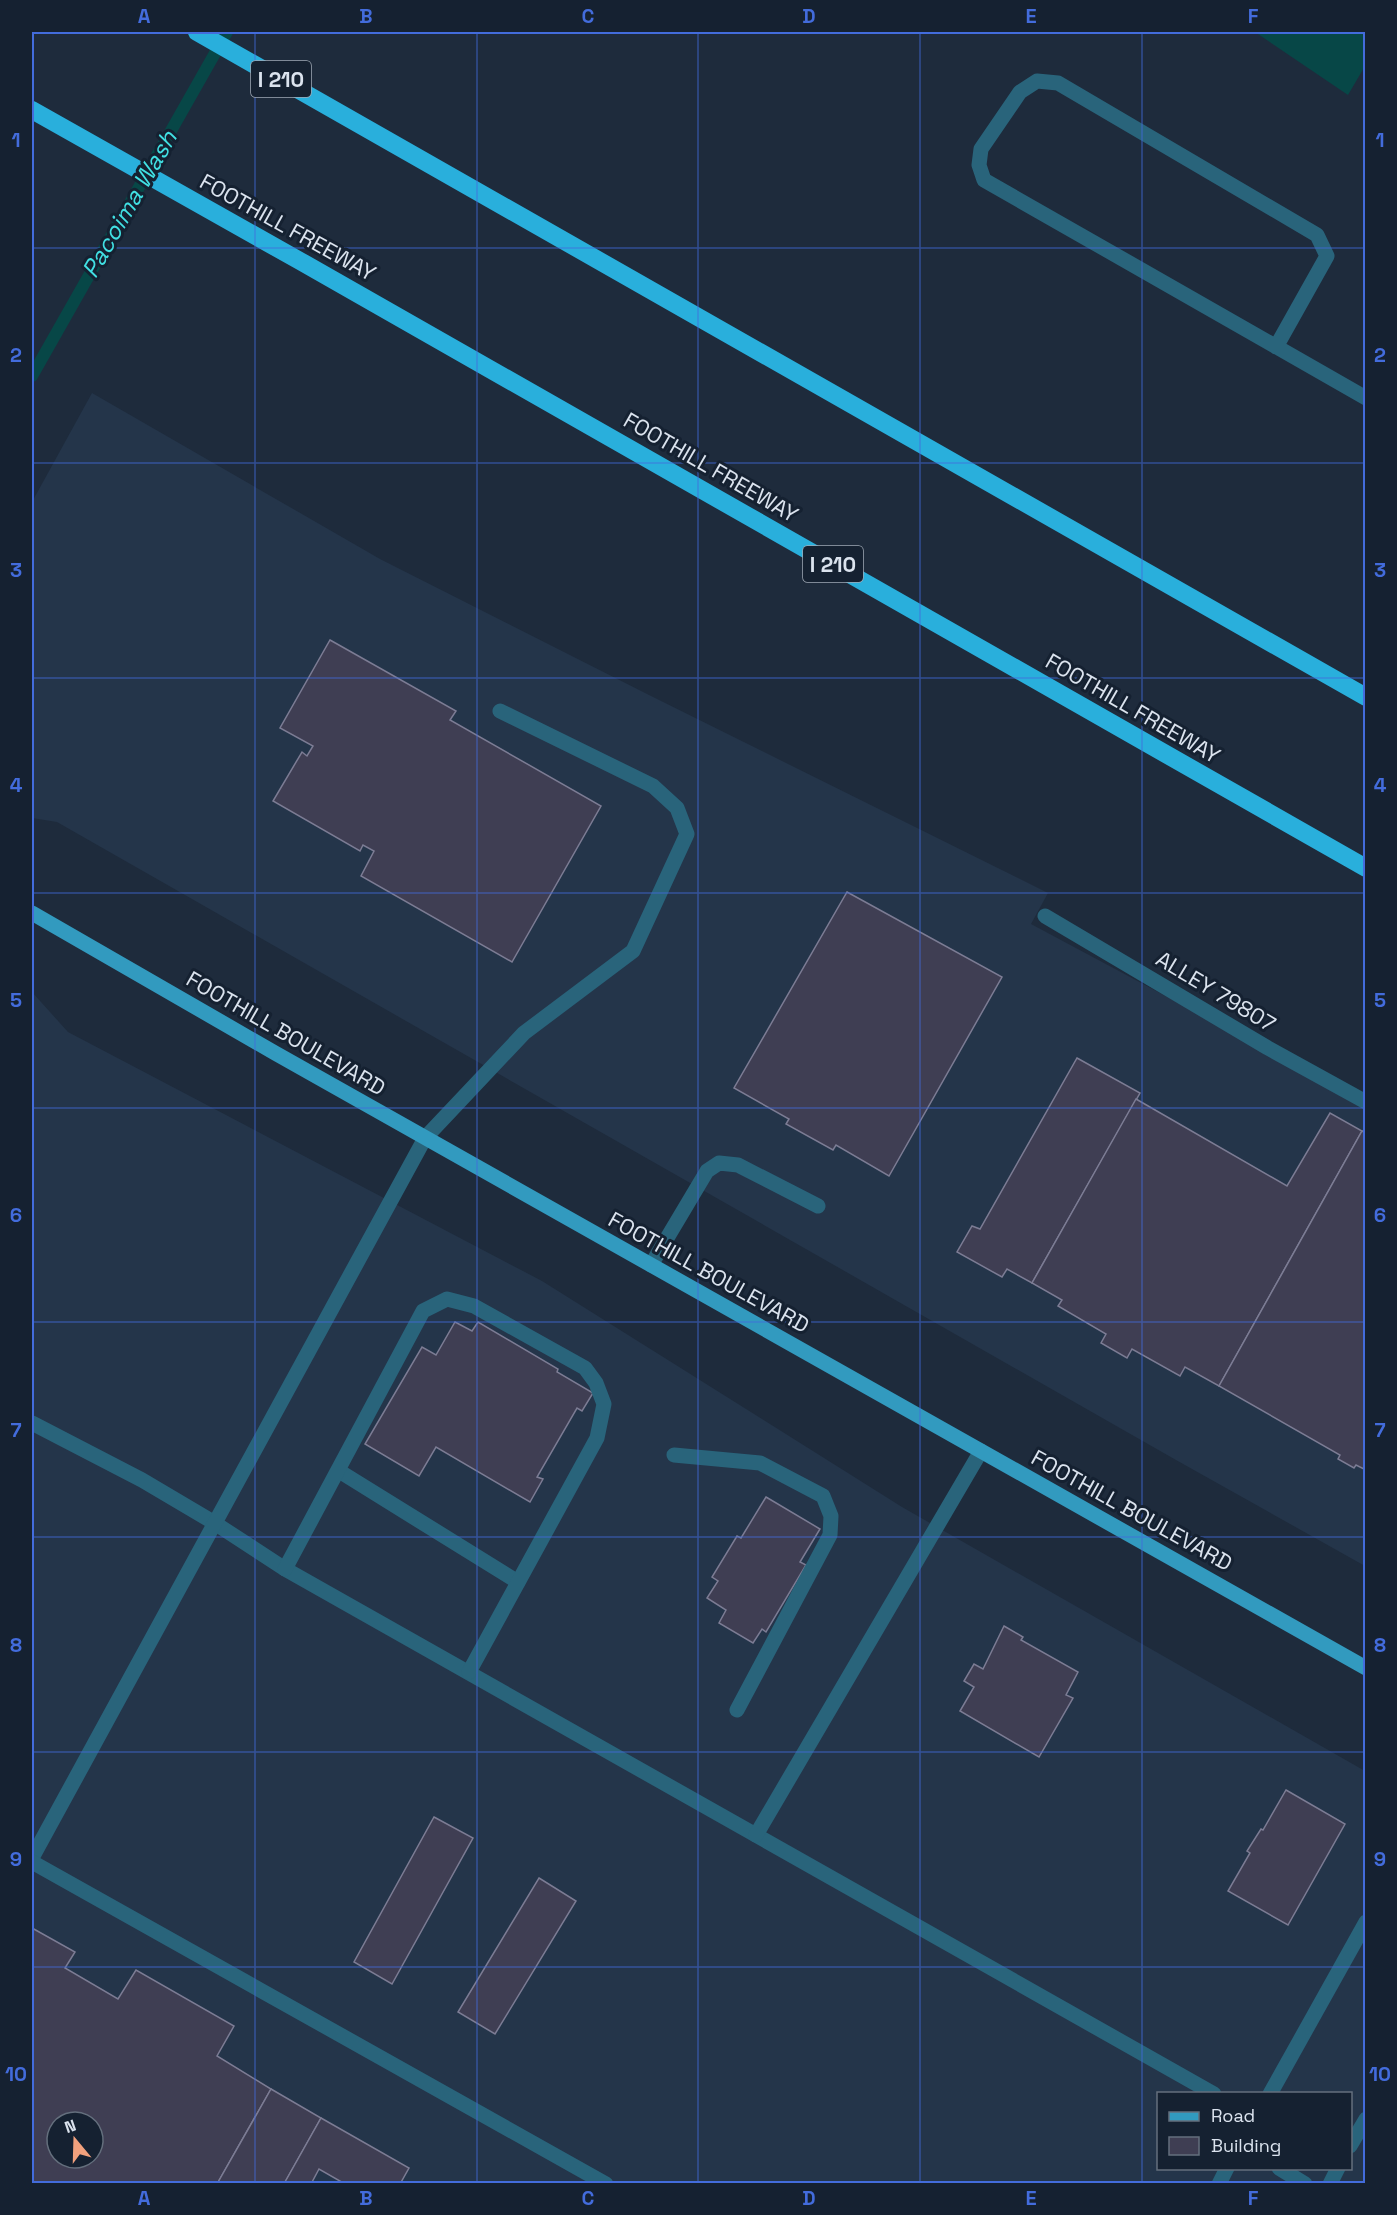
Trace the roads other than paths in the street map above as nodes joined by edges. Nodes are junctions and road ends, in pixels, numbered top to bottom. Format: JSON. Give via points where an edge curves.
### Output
{"nodes":[{"id":1,"x":197,"y":32,"type":"edge"},
{"id":2,"x":32,"y":110,"type":"edge"},
{"id":3,"x":1276,"y":347,"type":"junction"},
{"id":4,"x":1365,"y":398,"type":"edge"},
{"id":5,"x":1365,"y":697,"type":"edge"},
{"id":6,"x":500,"y":711,"type":"dead end"},
{"id":7,"x":1365,"y":868,"type":"edge"},
{"id":8,"x":32,"y":913,"type":"edge"},
{"id":9,"x":1045,"y":916,"type":"dead end"},
{"id":10,"x":1365,"y":1102,"type":"edge"},
{"id":11,"x":425,"y":1138,"type":"junction"},
{"id":12,"x":818,"y":1206,"type":"dead end"},
{"id":13,"x":651,"y":1265,"type":"junction"},
{"id":14,"x":32,"y":1423,"type":"edge"},
{"id":15,"x":981,"y":1451,"type":"junction"},
{"id":16,"x":674,"y":1455,"type":"dead end"},
{"id":17,"x":339,"y":1471,"type":"junction"},
{"id":18,"x":213,"y":1522,"type":"junction"},
{"id":19,"x":285,"y":1569,"type":"junction"},
{"id":20,"x":518,"y":1582,"type":"junction"},
{"id":21,"x":1365,"y":1668,"type":"edge"},
{"id":22,"x":469,"y":1672,"type":"junction"},
{"id":23,"x":737,"y":1710,"type":"dead end"},
{"id":24,"x":756,"y":1835,"type":"junction"},
{"id":25,"x":32,"y":1860,"type":"edge"},
{"id":26,"x":1365,"y":1922,"type":"edge"},
{"id":27,"x":1210,"y":2092,"type":"edge"},
{"id":28,"x":1271,"y":2092,"type":"edge"},
{"id":29,"x":1365,"y":2119,"type":"edge"},
{"id":30,"x":1352,"y":2142,"type":"edge"},
{"id":31,"x":1226,"y":2170,"type":"edge"},
{"id":32,"x":1282,"y":2170,"type":"edge"},
{"id":33,"x":1337,"y":2170,"type":"edge"},
{"id":34,"x":606,"y":2184,"type":"edge"},
{"id":35,"x":1219,"y":2184,"type":"edge"},
{"id":36,"x":1305,"y":2184,"type":"edge"},
{"id":37,"x":1330,"y":2184,"type":"edge"}],
"edges":[{"from":1,"to":5,"type":"highway","number":"I 210"},
{"from":2,"to":7,"type":"highway","name":"FOOTHILL FREEWAY","number":"I 210"},
{"from":3,"to":3,"type":"lane","via":[[984,180],[979,165],[981,149],[1020,92],[1036,81],[1058,83],[1317,235],[1327,256]]},
{"from":3,"to":4,"type":"lane"},
{"from":6,"to":11,"type":"lane","via":[[653,786],[677,808],[687,834],[633,951],[524,1034]]},
{"from":8,"to":11,"type":"main road","name":"FOOTHILL BOULEVARD"},
{"from":9,"to":10,"type":"lane","name":"ALLEY 79807"},
{"from":11,"to":13,"type":"main road","name":"FOOTHILL BOULEVARD"},
{"from":11,"to":18,"type":"lane"},
{"from":12,"to":13,"type":"lane","via":[[738,1165],[719,1163],[707,1171]]},
{"from":13,"to":15,"type":"main road","name":"FOOTHILL BOULEVARD"},
{"from":14,"to":18,"type":"lane"},
{"from":15,"to":21,"type":"main road","name":"FOOTHILL BOULEVARD"},
{"from":15,"to":24,"type":"lane"},
{"from":16,"to":23,"type":"lane","via":[[760,1463],[823,1496],[831,1516],[830,1535]]},
{"from":17,"to":19,"type":"lane"},
{"from":17,"to":20,"type":"lane"},
{"from":17,"to":20,"type":"lane","via":[[423,1311],[447,1299],[474,1306],[585,1368],[604,1404],[597,1438]]},
{"from":18,"to":19,"type":"lane"},
{"from":18,"to":25,"type":"lane"},
{"from":19,"to":22,"type":"lane"},
{"from":20,"to":22,"type":"lane"},
{"from":22,"to":24,"type":"lane"},
{"from":24,"to":27,"type":"lane"},
{"from":25,"to":34,"type":"lane"},
{"from":26,"to":28,"type":"lane"},
{"from":29,"to":30,"type":"lane"},
{"from":31,"to":35,"type":"lane"},
{"from":32,"to":36,"type":"lane"},
{"from":33,"to":37,"type":"lane"}]}
